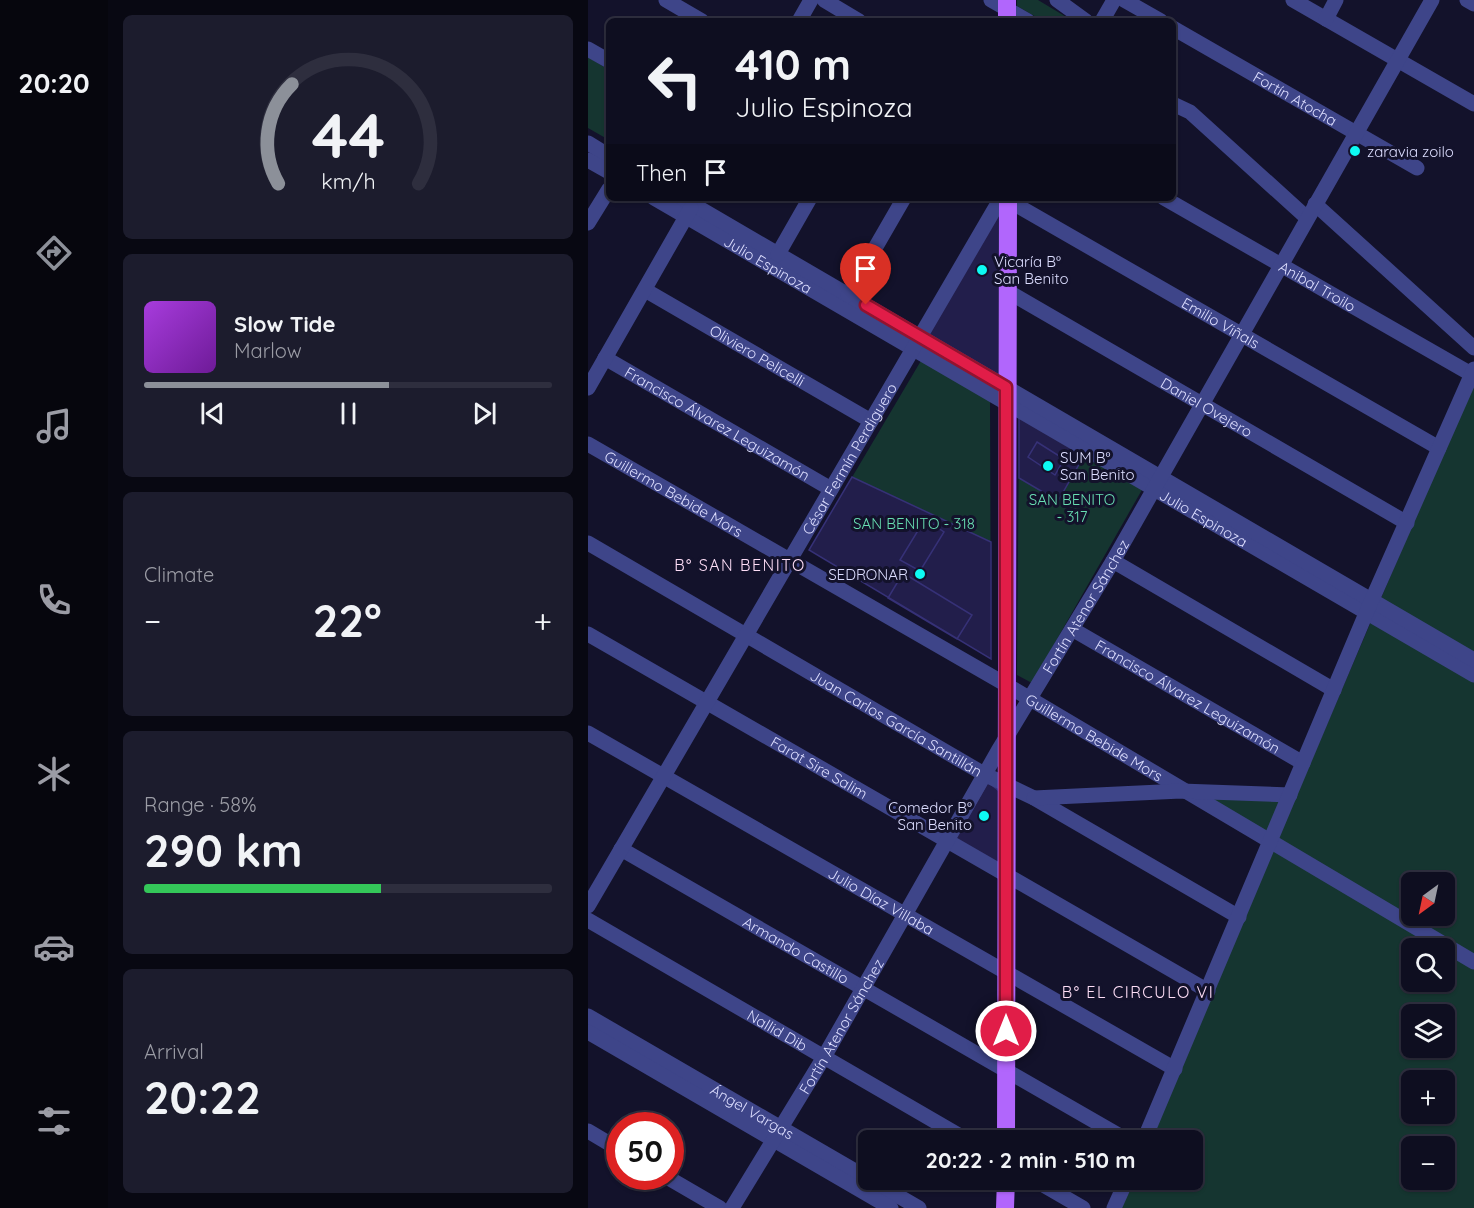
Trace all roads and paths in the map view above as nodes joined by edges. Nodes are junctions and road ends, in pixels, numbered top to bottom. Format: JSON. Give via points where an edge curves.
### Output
{"nodes":[{"id":1,"x":666,"y":0,"type":"edge"},
{"id":2,"x":811,"y":0,"type":"edge"},
{"id":3,"x":824,"y":0,"type":"edge"},
{"id":4,"x":991,"y":0,"type":"edge"},
{"id":5,"x":1057,"y":0,"type":"edge"},
{"id":6,"x":1114,"y":0,"type":"edge"},
{"id":7,"x":1124,"y":0,"type":"edge"},
{"id":8,"x":1293,"y":0,"type":"edge"},
{"id":9,"x":1336,"y":0,"type":"edge"},
{"id":10,"x":1432,"y":0,"type":"edge"},
{"id":11,"x":1467,"y":0,"type":"edge"},
{"id":12,"x":1474,"y":4,"type":"edge"},
{"id":13,"x":1007,"y":10,"type":"edge"},
{"id":14,"x":697,"y":18,"type":"edge"},
{"id":15,"x":801,"y":18,"type":"edge"},
{"id":16,"x":854,"y":18,"type":"edge"},
{"id":17,"x":1022,"y":18,"type":"edge"},
{"id":18,"x":1082,"y":18,"type":"edge"},
{"id":19,"x":1104,"y":18,"type":"edge"},
{"id":20,"x":1156,"y":18,"type":"edge"},
{"id":21,"x":1326,"y":19,"type":"junction"},
{"id":22,"x":1176,"y":30,"type":"edge"},
{"id":23,"x":588,"y":49,"type":"edge"},
{"id":24,"x":606,"y":59,"type":"edge"},
{"id":25,"x":1398,"y":59,"type":"junction"},
{"id":26,"x":1176,"y":100,"type":"edge"},
{"id":27,"x":1474,"y":104,"type":"edge"},
{"id":28,"x":1176,"y":105,"type":"edge"},
{"id":29,"x":1190,"y":112,"type":"junction"},
{"id":30,"x":1356,"y":132,"type":"junction"},
{"id":31,"x":588,"y":143,"type":"edge"},
{"id":32,"x":606,"y":154,"type":"edge"},
{"id":33,"x":588,"y":160,"type":"edge"},
{"id":34,"x":1417,"y":168,"type":"dead end"},
{"id":35,"x":606,"y":170,"type":"edge"},
{"id":36,"x":606,"y":194,"type":"edge"},
{"id":37,"x":672,"y":201,"type":"edge"},
{"id":38,"x":808,"y":201,"type":"edge"},
{"id":39,"x":902,"y":201,"type":"edge"},
{"id":40,"x":1003,"y":201,"type":"edge"},
{"id":41,"x":1005,"y":201,"type":"edge"},
{"id":42,"x":1010,"y":201,"type":"edge"},
{"id":43,"x":1169,"y":201,"type":"edge"},
{"id":44,"x":690,"y":204,"type":"edge"},
{"id":45,"x":1315,"y":204,"type":"junction"},
{"id":46,"x":1307,"y":218,"type":"junction"},
{"id":47,"x":588,"y":223,"type":"edge"},
{"id":48,"x":778,"y":254,"type":"junction"},
{"id":49,"x":1280,"y":266,"type":"junction"},
{"id":50,"x":645,"y":290,"type":"junction"},
{"id":51,"x":1007,"y":291,"type":"junction"},
{"id":52,"x":848,"y":295,"type":"junction"},
{"id":53,"x":1242,"y":334,"type":"junction"},
{"id":54,"x":916,"y":343,"type":"junction"},
{"id":55,"x":1474,"y":348,"type":"edge"},
{"id":56,"x":605,"y":358,"type":"junction"},
{"id":57,"x":1473,"y":372,"type":"edge"},
{"id":58,"x":588,"y":388,"type":"edge"},
{"id":59,"x":1006,"y":394,"type":"junction"},
{"id":60,"x":1202,"y":402,"type":"junction"},
{"id":61,"x":871,"y":421,"type":"junction"},
{"id":62,"x":588,"y":444,"type":"edge"},
{"id":63,"x":1439,"y":448,"type":"junction"},
{"id":64,"x":1158,"y":481,"type":"junction"},
{"id":65,"x":831,"y":489,"type":"junction"},
{"id":66,"x":1407,"y":523,"type":"junction"},
{"id":67,"x":588,"y":543,"type":"edge"},
{"id":68,"x":788,"y":561,"type":"junction"},
{"id":69,"x":1113,"y":561,"type":"junction"},
{"id":70,"x":1370,"y":606,"type":"junction"},
{"id":71,"x":1072,"y":629,"type":"junction"},
{"id":72,"x":588,"y":634,"type":"edge"},
{"id":73,"x":747,"y":634,"type":"junction"},
{"id":74,"x":1474,"y":660,"type":"edge"},
{"id":75,"x":1474,"y":675,"type":"edge"},
{"id":76,"x":1005,"y":684,"type":"junction"},
{"id":77,"x":1334,"y":690,"type":"junction"},
{"id":78,"x":1030,"y":700,"type":"junction"},
{"id":79,"x":706,"y":702,"type":"junction"},
{"id":80,"x":589,"y":736,"type":"edge"},
{"id":81,"x":1005,"y":741,"type":"junction"},
{"id":82,"x":1303,"y":763,"type":"junction"},
{"id":83,"x":984,"y":774,"type":"junction"},
{"id":84,"x":664,"y":775,"type":"junction"},
{"id":85,"x":1006,"y":786,"type":"junction"},
{"id":86,"x":1181,"y":790,"type":"junction"},
{"id":87,"x":1290,"y":795,"type":"junction"},
{"id":88,"x":1034,"y":798,"type":"junction"},
{"id":89,"x":1272,"y":841,"type":"junction"},
{"id":90,"x":946,"y":842,"type":"junction"},
{"id":91,"x":621,"y":849,"type":"junction"},
{"id":92,"x":1006,"y":876,"type":"junction"},
{"id":93,"x":588,"y":906,"type":"edge"},
{"id":94,"x":904,"y":915,"type":"junction"},
{"id":95,"x":1239,"y":917,"type":"junction"},
{"id":96,"x":588,"y":920,"type":"edge"},
{"id":97,"x":1474,"y":962,"type":"edge"},
{"id":98,"x":1006,"y":972,"type":"junction"},
{"id":99,"x":863,"y":988,"type":"junction"},
{"id":100,"x":1208,"y":991,"type":"junction"},
{"id":101,"x":588,"y":1016,"type":"edge"},
{"id":102,"x":588,"y":1032,"type":"edge"},
{"id":103,"x":824,"y":1057,"type":"junction"},
{"id":104,"x":1175,"y":1069,"type":"junction"},
{"id":105,"x":1006,"y":1071,"type":"junction"},
{"id":106,"x":950,"y":1130,"type":"edge"},
{"id":107,"x":1006,"y":1130,"type":"edge"},
{"id":108,"x":1109,"y":1130,"type":"edge"},
{"id":109,"x":1148,"y":1130,"type":"edge"},
{"id":110,"x":588,"y":1131,"type":"edge"},
{"id":111,"x":776,"y":1134,"type":"junction"},
{"id":112,"x":606,"y":1142,"type":"edge"},
{"id":113,"x":684,"y":1187,"type":"edge"},
{"id":114,"x":1005,"y":1190,"type":"edge"},
{"id":115,"x":1053,"y":1190,"type":"edge"},
{"id":116,"x":1122,"y":1190,"type":"edge"},
{"id":117,"x":720,"y":1208,"type":"edge"},
{"id":118,"x":732,"y":1208,"type":"edge"},
{"id":119,"x":891,"y":1208,"type":"edge"},
{"id":120,"x":919,"y":1208,"type":"edge"},
{"id":121,"x":1005,"y":1208,"type":"edge"},
{"id":122,"x":1083,"y":1208,"type":"edge"},
{"id":123,"x":1114,"y":1208,"type":"edge"}],
"edges":[{"from":1,"to":14,"type":"street"},
{"from":2,"to":15,"type":"street"},
{"from":3,"to":16,"type":"street"},
{"from":4,"to":13,"type":"street"},
{"from":5,"to":18,"type":"street"},
{"from":6,"to":19,"type":"street"},
{"from":7,"to":20,"type":"street"},
{"from":8,"to":21,"type":"street"},
{"from":9,"to":21,"type":"street"},
{"from":10,"to":25,"type":"street","name":"Fortín Atenor Sánchez"},
{"from":11,"to":12,"type":"street"},
{"from":13,"to":17,"type":"street"},
{"from":21,"to":25,"type":"street"},
{"from":22,"to":30,"type":"street","name":"Fortín Atocha"},
{"from":23,"to":24,"type":"street"},
{"from":25,"to":27,"type":"street"},
{"from":25,"to":30,"type":"street","name":"Fortín Atenor Sánchez"},
{"from":26,"to":29,"type":"street"},
{"from":28,"to":29,"type":"street"},
{"from":29,"to":46,"type":"street"},
{"from":30,"to":34,"type":"street","name":"Fortín Atocha"},
{"from":30,"to":45,"type":"street","name":"Fortín Atenor Sánchez"},
{"from":31,"to":32,"type":"street"},
{"from":33,"to":35,"type":"street"},
{"from":36,"to":47,"type":"street"},
{"from":37,"to":44,"type":"street","name":"Julio Espinoza"},
{"from":38,"to":48,"type":"street"},
{"from":39,"to":52,"type":"street"},
{"from":40,"to":54,"type":"street","name":"César Fermín Perdiguero"},
{"from":41,"to":51,"type":"main road"},
{"from":42,"to":53,"type":"street","name":"Emilio Viñals"},
{"from":43,"to":49,"type":"street","name":"Anibal Troilo"},
{"from":44,"to":48,"type":"street","name":"Julio Espinoza"},
{"from":44,"to":50,"type":"street"},
{"from":44,"to":54,"type":"street","name":"Julio Espinoza"},
{"from":45,"to":46,"type":"street","name":"Fortín Atenor Sánchez"},
{"from":45,"to":55,"type":"street"},
{"from":46,"to":49,"type":"street","name":"Fortín Atenor Sánchez"},
{"from":48,"to":52,"type":"street","name":"Julio Espinoza"},
{"from":49,"to":53,"type":"street","name":"Fortín Atenor Sánchez"},
{"from":49,"to":57,"type":"street","name":"Anibal Troilo"},
{"from":50,"to":56,"type":"street"},
{"from":50,"to":61,"type":"street","name":"Oliviero Pelicelli"},
{"from":51,"to":59,"type":"main road"},
{"from":51,"to":60,"type":"street","name":"Daniel Ovejero"},
{"from":52,"to":54,"type":"street","name":"Julio Espinoza"},
{"from":53,"to":60,"type":"street","name":"Fortín Atenor Sánchez"},
{"from":53,"to":63,"type":"street","name":"Emilio Viñals"},
{"from":54,"to":59,"type":"street","name":"Julio Espinoza"},
{"from":54,"to":61,"type":"street","name":"César Fermín Perdiguero"},
{"from":56,"to":58,"type":"street"},
{"from":56,"to":65,"type":"street","name":"Francisco Álvarez Leguizamón"},
{"from":57,"to":63,"type":"street"},
{"from":59,"to":64,"type":"street","name":"Julio Espinoza"},
{"from":59,"to":76,"type":"main road"},
{"from":60,"to":64,"type":"street","name":"Fortín Atenor Sánchez"},
{"from":60,"to":66,"type":"street","name":"Daniel Ovejero"},
{"from":61,"to":65,"type":"street","name":"César Fermín Perdiguero"},
{"from":62,"to":68,"type":"street","name":"Guillermo Bebide Mors"},
{"from":63,"to":66,"type":"street"},
{"from":64,"to":69,"type":"street","name":"Fortín Atenor Sánchez"},
{"from":64,"to":70,"type":"street","name":"Julio Espinoza"},
{"from":65,"to":68,"type":"street","name":"César Fermín Perdiguero"},
{"from":66,"to":70,"type":"street"},
{"from":67,"to":73,"type":"street","name":"Juan Carlos García Santillán"},
{"from":68,"to":73,"type":"street","name":"César Fermín Perdiguero"},
{"from":68,"to":76,"type":"street","name":"Guillermo Bebide Mors"},
{"from":69,"to":71,"type":"street","name":"Fortín Atenor Sánchez"},
{"from":69,"to":77,"type":"street"},
{"from":70,"to":74,"type":"street","name":"Julio Espinoza"},
{"from":70,"to":75,"type":"street","name":"Julio Espinoza"},
{"from":70,"to":77,"type":"street"},
{"from":71,"to":78,"type":"street","name":"Fortín Atenor Sánchez"},
{"from":71,"to":82,"type":"street","name":"Francisco Álvarez Leguizamón"},
{"from":72,"to":79,"type":"street","name":"Farat Sire Salim"},
{"from":73,"to":79,"type":"street","name":"César Fermín Perdiguero"},
{"from":73,"to":83,"type":"street","name":"Juan Carlos García Santillán"},
{"from":76,"to":78,"type":"street","name":"Guillermo Bebide Mors"},
{"from":76,"to":81,"type":"main road"},
{"from":77,"to":82,"type":"street"},
{"from":78,"to":81,"type":"street","name":"Fortín Atenor Sánchez"},
{"from":78,"to":86,"type":"street","name":"Guillermo Bebide Mors"},
{"from":79,"to":84,"type":"street","name":"César Fermín Perdiguero"},
{"from":79,"to":90,"type":"street","name":"Farat Sire Salim"},
{"from":80,"to":84,"type":"street","name":"Julio Díaz Villaba"},
{"from":81,"to":83,"type":"street","name":"Fortín Atenor Sánchez"},
{"from":81,"to":85,"type":"main road"},
{"from":82,"to":87,"type":"street"},
{"from":83,"to":85,"type":"street","name":"Juan Carlos García Santillán"},
{"from":83,"to":90,"type":"street","name":"Fortín Atenor Sánchez"},
{"from":84,"to":91,"type":"street","name":"César Fermín Perdiguero"},
{"from":84,"to":94,"type":"street","name":"Julio Díaz Villaba"},
{"from":85,"to":88,"type":"street","name":"Juan Carlos García Santillán"},
{"from":85,"to":92,"type":"main road"},
{"from":86,"to":87,"type":"street"},
{"from":86,"to":88,"type":"street"},
{"from":86,"to":89,"type":"street","name":"Guillermo Bebide Mors"},
{"from":87,"to":89,"type":"street"},
{"from":88,"to":95,"type":"street","name":"Juan Carlos García Santillán"},
{"from":89,"to":95,"type":"street"},
{"from":89,"to":97,"type":"street","name":"Guillermo Bebide Mors"},
{"from":90,"to":92,"type":"street","name":"Farat Sire Salim"},
{"from":90,"to":94,"type":"street","name":"Fortín Atenor Sánchez"},
{"from":91,"to":93,"type":"street","name":"César Fermín Perdiguero"},
{"from":91,"to":99,"type":"street","name":"Armando Castillo"},
{"from":92,"to":98,"type":"main road"},
{"from":92,"to":100,"type":"street","name":"Farat Sire Salim"},
{"from":94,"to":98,"type":"street","name":"Julio Díaz Villaba"},
{"from":94,"to":99,"type":"street","name":"Fortín Atenor Sánchez"},
{"from":95,"to":100,"type":"street"},
{"from":96,"to":103,"type":"street","name":"Nallid Dib"},
{"from":98,"to":104,"type":"street","name":"Julio Díaz Villaba"},
{"from":98,"to":105,"type":"main road"},
{"from":99,"to":103,"type":"street","name":"Fortín Atenor Sánchez"},
{"from":99,"to":105,"type":"street","name":"Armando Castillo"},
{"from":100,"to":104,"type":"street"},
{"from":101,"to":111,"type":"street","name":"Ángel Vargas"},
{"from":102,"to":111,"type":"street","name":"Ángel Vargas"},
{"from":103,"to":106,"type":"street","name":"Nallid Dib"},
{"from":103,"to":111,"type":"street","name":"Fortín Atenor Sánchez"},
{"from":104,"to":109,"type":"street"},
{"from":105,"to":107,"type":"main road"},
{"from":105,"to":108,"type":"street","name":"Armando Castillo"},
{"from":110,"to":112,"type":"street"},
{"from":111,"to":118,"type":"street","name":"Fortín Atenor Sánchez"},
{"from":111,"to":119,"type":"street","name":"Ángel Vargas"},
{"from":111,"to":120,"type":"street","name":"Ángel Vargas"},
{"from":113,"to":117,"type":"street"},
{"from":114,"to":121,"type":"main road"},
{"from":115,"to":122,"type":"street"},
{"from":116,"to":123,"type":"street"}]}
